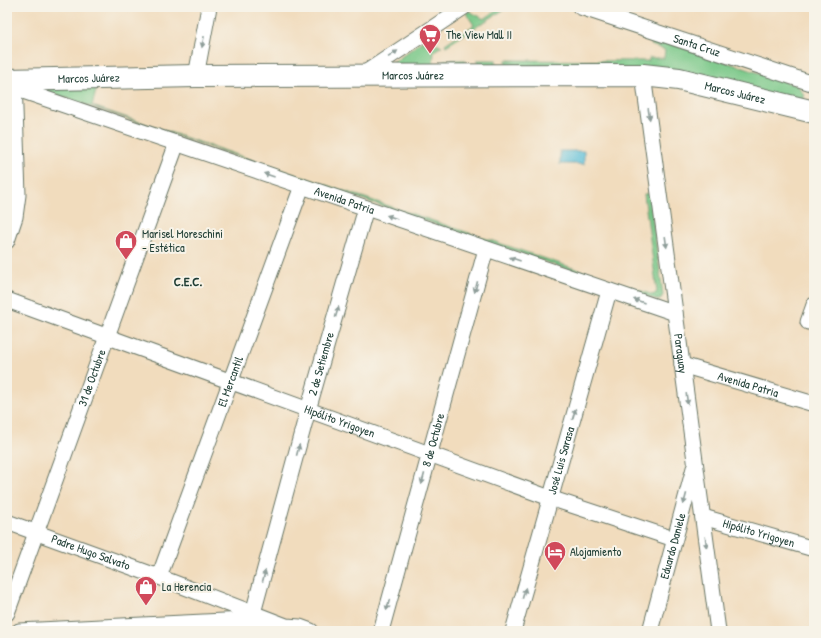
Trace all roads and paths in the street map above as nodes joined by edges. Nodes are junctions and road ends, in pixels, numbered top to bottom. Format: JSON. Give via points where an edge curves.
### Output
{"nodes":[{"id":1,"x":209,"y":7,"type":"edge"},
{"id":2,"x":464,"y":7,"type":"edge"},
{"id":3,"x":580,"y":7,"type":"edge"},
{"id":4,"x":643,"y":75,"type":"junction"},
{"id":5,"x":196,"y":76,"type":"junction"},
{"id":6,"x":361,"y":76,"type":"junction"},
{"id":7,"x":12,"y":83,"type":"edge"},
{"id":8,"x":814,"y":84,"type":"edge"},
{"id":9,"x":813,"y":111,"type":"edge"},
{"id":10,"x":177,"y":143,"type":"junction"},
{"id":11,"x":302,"y":186,"type":"junction"},
{"id":12,"x":366,"y":208,"type":"junction"},
{"id":13,"x":7,"y":241,"type":"edge"},
{"id":14,"x":486,"y":249,"type":"junction"},
{"id":15,"x":608,"y":290,"type":"junction"},
{"id":16,"x":7,"y":300,"type":"edge"},
{"id":17,"x":814,"y":305,"type":"edge"},
{"id":18,"x":675,"y":314,"type":"junction"},
{"id":19,"x":808,"y":322,"type":"dead end"},
{"id":20,"x":107,"y":336,"type":"junction"},
{"id":21,"x":682,"y":365,"type":"junction"},
{"id":22,"x":231,"y":381,"type":"junction"},
{"id":23,"x":814,"y":404,"type":"edge"},
{"id":24,"x":308,"y":410,"type":"junction"},
{"id":25,"x":430,"y":454,"type":"junction"},
{"id":26,"x":695,"y":461,"type":"junction"},
{"id":27,"x":550,"y":498,"type":"junction"},
{"id":28,"x":703,"y":517,"type":"junction"},
{"id":29,"x":7,"y":522,"type":"edge"},
{"id":30,"x":36,"y":532,"type":"junction"},
{"id":31,"x":674,"y":539,"type":"junction"},
{"id":32,"x":814,"y":549,"type":"edge"},
{"id":33,"x":159,"y":577,"type":"junction"},
{"id":34,"x":7,"y":613,"type":"edge"},
{"id":35,"x":253,"y":613,"type":"junction"},
{"id":36,"x":288,"y":629,"type":"edge"},
{"id":37,"x":19,"y":631,"type":"edge"},
{"id":38,"x":258,"y":631,"type":"edge"},
{"id":39,"x":267,"y":631,"type":"edge"},
{"id":40,"x":311,"y":631,"type":"edge"},
{"id":41,"x":381,"y":631,"type":"edge"},
{"id":42,"x":513,"y":631,"type":"edge"},
{"id":43,"x":650,"y":631,"type":"edge"},
{"id":44,"x":718,"y":631,"type":"edge"}],
"edges":[{"from":1,"to":5,"type":"street","one_way":true},
{"from":6,"to":2,"type":"street","one_way":true},
{"from":3,"to":8,"type":"street","name":"Santa Cruz"},
{"from":4,"to":6,"type":"main road","name":"Marcos Juárez"},
{"from":4,"to":9,"type":"main road","name":"Marcos Juárez","via":[[679,79]]},
{"from":4,"to":18,"type":"street","name":"Paraguay","one_way":true},
{"from":5,"to":6,"type":"main road","name":"Marcos Juárez"},
{"from":5,"to":7,"type":"main road","name":"Marcos Juárez"},
{"from":7,"to":10,"type":"street","name":"Avenida Patria"},
{"from":7,"to":13,"type":"street","via":[[18,195]]},
{"from":11,"to":10,"type":"street","name":"Avenida Patria","one_way":true},
{"from":10,"to":20,"type":"street","name":"31 de Octubre"},
{"from":11,"to":12,"type":"street","name":"Avenida Patria"},
{"from":11,"to":22,"type":"street","name":"El Mercantil"},
{"from":14,"to":12,"type":"street","name":"Avenida Patria","one_way":true},
{"from":24,"to":12,"type":"street","name":"2 de Setiembre","one_way":true},
{"from":15,"to":14,"type":"street","name":"Avenida Patria","one_way":true},
{"from":14,"to":25,"type":"street","name":"8 de Octubre","one_way":true},
{"from":18,"to":15,"type":"street","name":"Avenida Patria","one_way":true},
{"from":27,"to":15,"type":"street","name":"José Luis Sarasa","one_way":true},
{"from":16,"to":20,"type":"street","name":"Hipólito Yrigoyen"},
{"from":17,"to":19,"type":"street"},
{"from":18,"to":21,"type":"street","name":"Paraguay"},
{"from":20,"to":22,"type":"street","name":"Hipólito Yrigoyen"},
{"from":20,"to":30,"type":"street","name":"31 de Octubre"},
{"from":21,"to":23,"type":"street","name":"Avenida Patria"},
{"from":21,"to":26,"type":"street","name":"Paraguay","one_way":true},
{"from":22,"to":24,"type":"street","name":"Hipólito Yrigoyen"},
{"from":22,"to":33,"type":"street","name":"El Mercantil"},
{"from":24,"to":25,"type":"street","name":"Hipólito Yrigoyen"},
{"from":35,"to":24,"type":"street","name":"2 de Setiembre","one_way":true},
{"from":25,"to":27,"type":"street","name":"Hipólito Yrigoyen"},
{"from":25,"to":41,"type":"street","name":"8 de Octubre","one_way":true},
{"from":26,"to":28,"type":"street","name":"Paraguay"},
{"from":26,"to":31,"type":"street","name":"Eduardo Daniele","one_way":true},
{"from":27,"to":31,"type":"street","name":"Hipólito Yrigoyen"},
{"from":42,"to":27,"type":"street","name":"José Luis Sarasa","one_way":true},
{"from":28,"to":32,"type":"street","name":"Hipólito Yrigoyen"},
{"from":28,"to":44,"type":"street","name":"Paraguay","one_way":true},
{"from":29,"to":30,"type":"street","name":"Padre Hugo Salvato"},
{"from":30,"to":33,"type":"street","name":"Padre Hugo Salvato"},
{"from":30,"to":34,"type":"street","name":"31 de Octubre"},
{"from":31,"to":43,"type":"street","name":"Eduardo Daniele"},
{"from":33,"to":35,"type":"street","name":"Padre Hugo Salvato"},
{"from":35,"to":36,"type":"street","name":"Padre Hugo Salvato"},
{"from":35,"to":37,"type":"street","via":[[245,620]]},
{"from":35,"to":38,"type":"street"},
{"from":36,"to":39,"type":"street"},
{"from":36,"to":40,"type":"street","name":"Padre Hugo Salvato","via":[[300,627]]}]}
